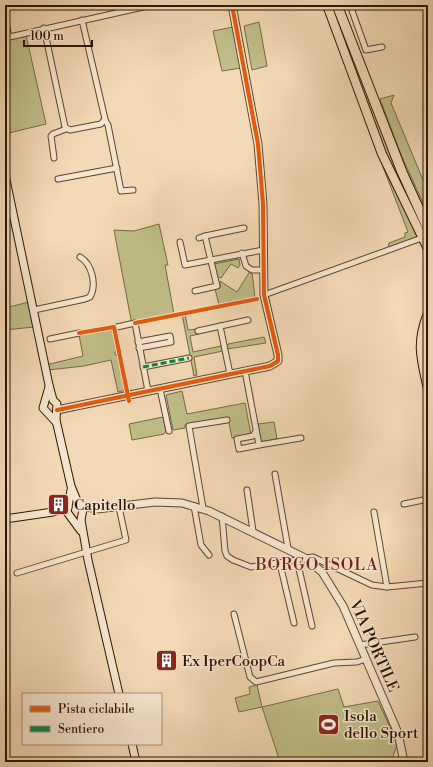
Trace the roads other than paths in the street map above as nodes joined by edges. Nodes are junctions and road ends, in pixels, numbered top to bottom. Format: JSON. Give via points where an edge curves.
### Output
{"nodes":[{"id":1,"x":152,"y":5,"type":"edge"},
{"id":2,"x":232,"y":5,"type":"edge"},
{"id":3,"x":327,"y":5,"type":"edge"},
{"id":4,"x":337,"y":5,"type":"edge"},
{"id":5,"x":342,"y":5,"type":"edge"},
{"id":6,"x":350,"y":5,"type":"edge"},
{"id":7,"x":5,"y":20,"type":"edge"},
{"id":8,"x":82,"y":20,"type":"junction"},
{"id":9,"x":44,"y":28,"type":"junction"},
{"id":10,"x":7,"y":37,"type":"edge"},
{"id":11,"x":382,"y":48,"type":"dead end"},
{"id":12,"x":105,"y":120,"type":"junction"},
{"id":13,"x":66,"y":129,"type":"junction"},
{"id":14,"x":54,"y":158,"type":"dead end"},
{"id":15,"x":117,"y":168,"type":"junction"},
{"id":16,"x":5,"y":175,"type":"edge"},
{"id":17,"x":58,"y":179,"type":"dead end"},
{"id":18,"x":133,"y":190,"type":"dead end"},
{"id":19,"x":428,"y":220,"type":"edge"},
{"id":20,"x":244,"y":228,"type":"dead end"},
{"id":21,"x":428,"y":230,"type":"edge"},
{"id":22,"x":205,"y":236,"type":"junction"},
{"id":23,"x":199,"y":238,"type":"dead end"},
{"id":24,"x":419,"y":239,"type":"dead end"},
{"id":25,"x":180,"y":242,"type":"dead end"},
{"id":26,"x":428,"y":249,"type":"edge"},
{"id":27,"x":263,"y":250,"type":"junction"},
{"id":28,"x":242,"y":253,"type":"junction"},
{"id":29,"x":80,"y":257,"type":"dead end"},
{"id":30,"x":210,"y":260,"type":"junction"},
{"id":31,"x":263,"y":270,"type":"junction"},
{"id":32,"x":195,"y":291,"type":"dead end"},
{"id":33,"x":264,"y":296,"type":"junction"},
{"id":34,"x":34,"y":310,"type":"junction"},
{"id":35,"x":428,"y":313,"type":"edge"},
{"id":36,"x":248,"y":320,"type":"dead end"},
{"id":37,"x":220,"y":326,"type":"junction"},
{"id":38,"x":116,"y":327,"type":"dead end"},
{"id":39,"x":198,"y":331,"type":"dead end"},
{"id":40,"x":79,"y":334,"type":"dead end"},
{"id":41,"x":50,"y":338,"type":"dead end"},
{"id":42,"x":138,"y":342,"type":"junction"},
{"id":43,"x":139,"y":348,"type":"junction"},
{"id":44,"x":189,"y":358,"type":"dead end"},
{"id":45,"x":144,"y":367,"type":"junction"},
{"id":46,"x":246,"y":371,"type":"junction"},
{"id":47,"x":230,"y":374,"type":"junction"},
{"id":48,"x":160,"y":389,"type":"junction"},
{"id":49,"x":428,"y":389,"type":"edge"},
{"id":50,"x":148,"y":392,"type":"junction"},
{"id":51,"x":53,"y":406,"type":"junction"},
{"id":52,"x":227,"y":420,"type":"dead end"},
{"id":53,"x":169,"y":431,"type":"dead end"},
{"id":54,"x":256,"y":431,"type":"junction"},
{"id":55,"x":301,"y":438,"type":"dead end"},
{"id":56,"x":259,"y":445,"type":"junction"},
{"id":57,"x":275,"y":474,"type":"dead end"},
{"id":58,"x":71,"y":486,"type":"junction"},
{"id":59,"x":247,"y":490,"type":"dead end"},
{"id":60,"x":428,"y":499,"type":"edge"},
{"id":61,"x":404,"y":504,"type":"dead end"},
{"id":62,"x":68,"y":506,"type":"junction"},
{"id":63,"x":194,"y":506,"type":"junction"},
{"id":64,"x":119,"y":507,"type":"junction"},
{"id":65,"x":203,"y":508,"type":"junction"},
{"id":66,"x":81,"y":510,"type":"junction"},
{"id":67,"x":53,"y":512,"type":"junction"},
{"id":68,"x":374,"y":512,"type":"dead end"},
{"id":69,"x":222,"y":516,"type":"junction"},
{"id":70,"x":70,"y":517,"type":"junction"},
{"id":71,"x":5,"y":519,"type":"edge"},
{"id":72,"x":253,"y":531,"type":"junction"},
{"id":73,"x":83,"y":533,"type":"junction"},
{"id":74,"x":288,"y":548,"type":"junction"},
{"id":75,"x":86,"y":551,"type":"junction"},
{"id":76,"x":209,"y":555,"type":"dead end"},
{"id":77,"x":301,"y":558,"type":"junction"},
{"id":78,"x":324,"y":562,"type":"junction"},
{"id":79,"x":280,"y":564,"type":"junction"},
{"id":80,"x":330,"y":565,"type":"junction"},
{"id":81,"x":319,"y":570,"type":"junction"},
{"id":82,"x":17,"y":572,"type":"dead end"},
{"id":83,"x":428,"y":582,"type":"edge"},
{"id":84,"x":387,"y":588,"type":"junction"},
{"id":85,"x":234,"y":614,"type":"dead end"},
{"id":86,"x":294,"y":623,"type":"dead end"},
{"id":87,"x":312,"y":626,"type":"dead end"},
{"id":88,"x":415,"y":637,"type":"dead end"},
{"id":89,"x":360,"y":645,"type":"junction"},
{"id":90,"x":366,"y":659,"type":"junction"},
{"id":91,"x":120,"y":693,"type":"edge"},
{"id":92,"x":132,"y":745,"type":"edge"},
{"id":93,"x":403,"y":760,"type":"edge"},
{"id":94,"x":136,"y":762,"type":"edge"}],
"edges":[{"from":1,"to":8,"type":"street"},
{"from":2,"to":27,"type":"street","via":[[260,164]]},
{"from":3,"to":26,"type":"main road","via":[[382,154]]},
{"from":4,"to":21,"type":"highway","via":[[402,172]]},
{"from":5,"to":19,"type":"highway"},
{"from":6,"to":11,"type":"street","via":[[366,50]]},
{"from":7,"to":10,"type":"street"},
{"from":8,"to":9,"type":"street"},
{"from":8,"to":12,"type":"street"},
{"from":9,"to":10,"type":"street"},
{"from":9,"to":13,"type":"street"},
{"from":12,"to":13,"type":"street","via":[[101,124]]},
{"from":12,"to":15,"type":"street"},
{"from":13,"to":14,"type":"street","via":[[51,136]]},
{"from":15,"to":17,"type":"street"},
{"from":15,"to":18,"type":"street","via":[[121,191]]},
{"from":16,"to":34,"type":"street"},
{"from":20,"to":22,"type":"street"},
{"from":22,"to":23,"type":"street"},
{"from":22,"to":30,"type":"street"},
{"from":24,"to":33,"type":"street"},
{"from":25,"to":30,"type":"street","via":[[185,265]]},
{"from":27,"to":28,"type":"street"},
{"from":27,"to":31,"type":"street"},
{"from":28,"to":30,"type":"street"},
{"from":28,"to":31,"type":"street","via":[[246,266],[252,270]]},
{"from":29,"to":34,"type":"street","via":[[87,262],[91,272],[93,287],[90,297]]},
{"from":30,"to":32,"type":"street","via":[[216,286]]},
{"from":31,"to":33,"type":"street"},
{"from":33,"to":46,"type":"street","via":[[278,355],[276,364]]},
{"from":34,"to":51,"type":"street"},
{"from":35,"to":49,"type":"main road","via":[[421,332],[420,345]]},
{"from":36,"to":37,"type":"street"},
{"from":37,"to":39,"type":"street"},
{"from":37,"to":47,"type":"street"},
{"from":38,"to":42,"type":"street","via":[[135,323]]},
{"from":40,"to":41,"type":"street"},
{"from":42,"to":43,"type":"street"},
{"from":42,"to":43,"type":"street","via":[[170,336],[171,342]]},
{"from":43,"to":45,"type":"street"},
{"from":44,"to":45,"type":"street"},
{"from":45,"to":50,"type":"street"},
{"from":46,"to":47,"type":"street"},
{"from":46,"to":54,"type":"street"},
{"from":47,"to":48,"type":"street"},
{"from":48,"to":50,"type":"street"},
{"from":48,"to":53,"type":"street"},
{"from":50,"to":51,"type":"street","via":[[82,405]]},
{"from":51,"to":58,"type":"street"},
{"from":52,"to":65,"type":"street","via":[[189,426]]},
{"from":54,"to":56,"type":"street"},
{"from":54,"to":56,"type":"street","via":[[253,436],[237,439],[239,449]]},
{"from":55,"to":56,"type":"street"},
{"from":57,"to":74,"type":"street"},
{"from":58,"to":62,"type":"street"},
{"from":58,"to":66,"type":"street"},
{"from":59,"to":72,"type":"street"},
{"from":60,"to":61,"type":"street"},
{"from":62,"to":66,"type":"street"},
{"from":62,"to":67,"type":"street"},
{"from":62,"to":70,"type":"street"},
{"from":63,"to":64,"type":"street","name":"VIA PORTILE","via":[[168,501]]},
{"from":63,"to":65,"type":"street","name":"VIA PORTILE"},
{"from":63,"to":76,"type":"street","via":[[201,545]]},
{"from":64,"to":66,"type":"street","name":"VIA PORTILE"},
{"from":64,"to":75,"type":"street","via":[[126,540]]},
{"from":65,"to":69,"type":"street","name":"VIA PORTILE"},
{"from":66,"to":70,"type":"street"},
{"from":66,"to":73,"type":"street"},
{"from":67,"to":70,"type":"street"},
{"from":67,"to":71,"type":"street"},
{"from":68,"to":84,"type":"street"},
{"from":69,"to":72,"type":"street","name":"VIA PORTILE"},
{"from":69,"to":79,"type":"street","via":[[224,551],[227,556],[251,567]]},
{"from":70,"to":73,"type":"street"},
{"from":72,"to":74,"type":"street","name":"VIA PORTILE"},
{"from":73,"to":75,"type":"street"},
{"from":74,"to":77,"type":"street","name":"VIA PORTILE"},
{"from":75,"to":82,"type":"street"},
{"from":75,"to":91,"type":"street"},
{"from":77,"to":78,"type":"street","via":[[313,557]]},
{"from":77,"to":79,"type":"street"},
{"from":77,"to":81,"type":"street","name":"VIA PORTILE"},
{"from":77,"to":87,"type":"street"},
{"from":78,"to":80,"type":"street"},
{"from":78,"to":81,"type":"street"},
{"from":79,"to":86,"type":"street"},
{"from":80,"to":81,"type":"street"},
{"from":80,"to":84,"type":"street","via":[[372,585]]},
{"from":81,"to":89,"type":"street","name":"VIA PORTILE","via":[[343,606]]},
{"from":83,"to":84,"type":"street"},
{"from":85,"to":90,"type":"street","via":[[252,681],[334,663]]},
{"from":88,"to":89,"type":"street"},
{"from":89,"to":90,"type":"street","name":"VIA PORTILE"},
{"from":90,"to":93,"type":"street","name":"VIA PORTILE","via":[[398,733]]},
{"from":92,"to":94,"type":"street"}]}
